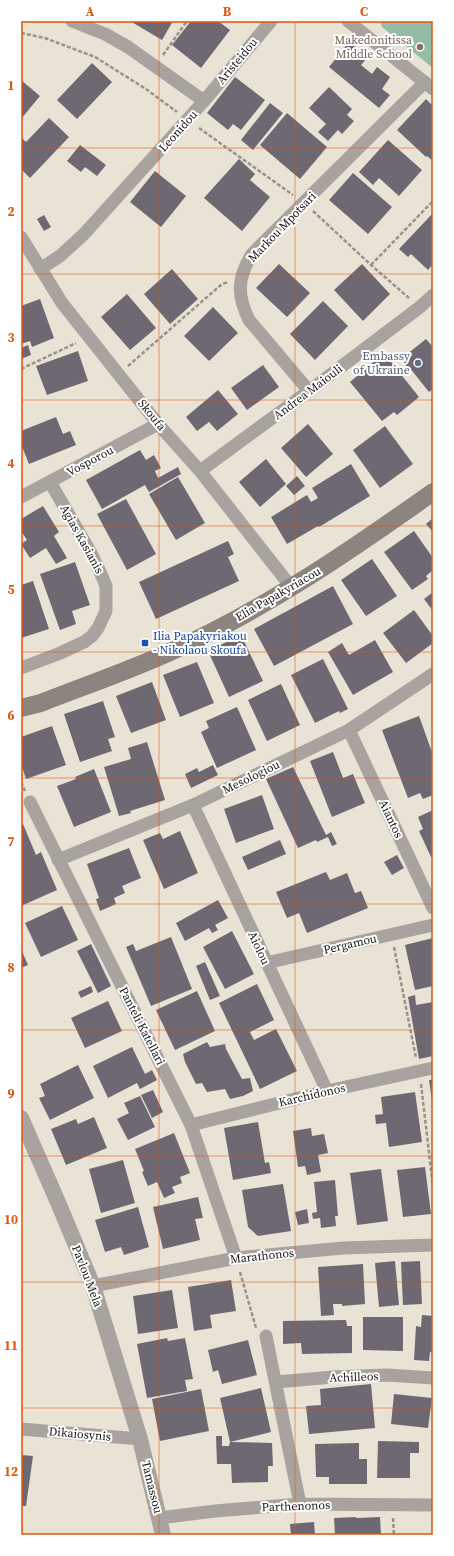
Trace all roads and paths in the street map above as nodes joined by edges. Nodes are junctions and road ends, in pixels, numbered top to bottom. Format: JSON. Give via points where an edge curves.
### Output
{"nodes":[{"id":1,"x":72,"y":21,"type":"edge"},
{"id":2,"x":187,"y":21,"type":"edge"},
{"id":3,"x":271,"y":21,"type":"edge"},
{"id":4,"x":348,"y":21,"type":"edge"},
{"id":5,"x":21,"y":33,"type":"edge"},
{"id":6,"x":156,"y":65,"type":"junction"},
{"id":7,"x":429,"y":86,"type":"edge"},
{"id":8,"x":204,"y":101,"type":"junction"},
{"id":9,"x":188,"y":120,"type":"junction"},
{"id":10,"x":433,"y":201,"type":"edge"},
{"id":11,"x":304,"y":203,"type":"junction"},
{"id":12,"x":21,"y":236,"type":"edge"},
{"id":13,"x":370,"y":265,"type":"junction"},
{"id":14,"x":40,"y":269,"type":"junction"},
{"id":15,"x":241,"y":280,"type":"junction"},
{"id":16,"x":433,"y":295,"type":"edge"},
{"id":17,"x":420,"y":307,"type":"junction"},
{"id":18,"x":89,"y":337,"type":"junction"},
{"id":19,"x":21,"y":369,"type":"edge"},
{"id":20,"x":118,"y":374,"type":"junction"},
{"id":21,"x":309,"y":391,"type":"junction"},
{"id":22,"x":158,"y":424,"type":"junction"},
{"id":23,"x":200,"y":471,"type":"junction"},
{"id":24,"x":50,"y":482,"type":"junction"},
{"id":25,"x":433,"y":492,"type":"edge"},
{"id":26,"x":21,"y":497,"type":"edge"},
{"id":27,"x":292,"y":588,"type":"junction"},
{"id":28,"x":21,"y":668,"type":"edge"},
{"id":29,"x":433,"y":674,"type":"edge"},
{"id":30,"x":21,"y":708,"type":"edge"},
{"id":31,"x":349,"y":730,"type":"junction"},
{"id":32,"x":30,"y":802,"type":"dead end"},
{"id":33,"x":193,"y":805,"type":"junction"},
{"id":34,"x":58,"y":860,"type":"junction"},
{"id":35,"x":433,"y":908,"type":"edge"},
{"id":36,"x":433,"y":925,"type":"edge"},
{"id":37,"x":392,"y":934,"type":"junction"},
{"id":38,"x":266,"y":963,"type":"junction"},
{"id":39,"x":433,"y":1068,"type":"edge"},
{"id":40,"x":419,"y":1071,"type":"junction"},
{"id":41,"x":326,"y":1091,"type":"junction"},
{"id":42,"x":21,"y":1118,"type":"edge"},
{"id":43,"x":191,"y":1125,"type":"junction"},
{"id":44,"x":433,"y":1187,"type":"edge"},
{"id":45,"x":433,"y":1245,"type":"edge"},
{"id":46,"x":236,"y":1258,"type":"junction"},
{"id":47,"x":93,"y":1286,"type":"junction"},
{"id":48,"x":266,"y":1336,"type":"joint"},
{"id":49,"x":433,"y":1378,"type":"edge"},
{"id":50,"x":276,"y":1382,"type":"junction"},
{"id":51,"x":21,"y":1429,"type":"edge"},
{"id":52,"x":140,"y":1439,"type":"junction"},
{"id":53,"x":300,"y":1504,"type":"junction"},
{"id":54,"x":433,"y":1505,"type":"edge"},
{"id":55,"x":159,"y":1518,"type":"junction"},
{"id":56,"x":163,"y":1535,"type":"edge"}],
"edges":[{"from":1,"to":6,"type":"street","name":"Leonidou","via":[[105,34]]},
{"from":2,"to":6,"type":"path"},
{"from":3,"to":8,"type":"street","name":"Aristeidou"},
{"from":4,"to":7,"type":"street"},
{"from":5,"to":9,"type":"path","via":[[45,38],[95,57],[146,89]]},
{"from":6,"to":8,"type":"street","name":"Leonidou"},
{"from":7,"to":11,"type":"street","name":"Markou Mpotsari"},
{"from":8,"to":9,"type":"street","name":"Leonidou"},
{"from":9,"to":11,"type":"path"},
{"from":9,"to":14,"type":"street","name":"Leonidou","via":[[84,234],[60,256]]},
{"from":10,"to":13,"type":"path"},
{"from":11,"to":13,"type":"path"},
{"from":11,"to":15,"type":"street","name":"Markou Mpotsari","via":[[252,254],[246,263]]},
{"from":12,"to":14,"type":"street","name":"Skoufa"},
{"from":13,"to":17,"type":"path"},
{"from":14,"to":18,"type":"street","name":"Skoufa","via":[[62,303]]},
{"from":15,"to":20,"type":"path","via":[[222,284]]},
{"from":15,"to":21,"type":"street","name":"Markou Mpotsari","via":[[241,299],[249,320]]},
{"from":16,"to":17,"type":"street","name":"Andrea Maiouli"},
{"from":17,"to":21,"type":"street","name":"Andrea Maiouli"},
{"from":18,"to":19,"type":"path"},
{"from":18,"to":20,"type":"street","name":"Skoufa"},
{"from":20,"to":22,"type":"street","name":"Skoufa"},
{"from":21,"to":23,"type":"street","name":"Andrea Maiouli"},
{"from":22,"to":23,"type":"street","name":"Skoufa"},
{"from":22,"to":24,"type":"street","name":"Vosporou"},
{"from":23,"to":27,"type":"street","name":"Skoufa"},
{"from":24,"to":26,"type":"street","name":"Vosporou"},
{"from":24,"to":28,"type":"street","name":"Agias Kasianis","via":[[101,574],[106,586],[106,611],[98,628],[84,642]]},
{"from":25,"to":27,"type":"main road","name":"Elia Papakyriacou"},
{"from":27,"to":30,"type":"main road","name":"Elia Papakyriacou","via":[[170,652],[41,703]]},
{"from":29,"to":31,"type":"street","name":"Mesologiou"},
{"from":31,"to":33,"type":"street","name":"Mesologiou"},
{"from":31,"to":35,"type":"street","name":"Aiantos"},
{"from":32,"to":34,"type":"street","name":"Panteli Katellari"},
{"from":33,"to":34,"type":"street","name":"Mesologiou"},
{"from":33,"to":38,"type":"street","name":"Aiolou"},
{"from":34,"to":43,"type":"street","name":"Panteli Katellari"},
{"from":36,"to":37,"type":"street","name":"Pergamou"},
{"from":37,"to":38,"type":"street","name":"Pergamou"},
{"from":37,"to":40,"type":"path"},
{"from":38,"to":41,"type":"street","name":"Aiolou"},
{"from":39,"to":40,"type":"street","name":"Karchidonos"},
{"from":40,"to":41,"type":"street","name":"Karchidonos"},
{"from":40,"to":44,"type":"path"},
{"from":41,"to":43,"type":"street","name":"Karchidonos"},
{"from":42,"to":47,"type":"street","name":"Pavlou Mela"},
{"from":43,"to":46,"type":"street","name":"Panteli Katellari"},
{"from":45,"to":46,"type":"street","name":"Marathonos","via":[[343,1248]]},
{"from":46,"to":47,"type":"street","name":"Marathonos"},
{"from":46,"to":48,"type":"path","via":[[255,1328]]},
{"from":47,"to":52,"type":"street","name":"Pavlou Mela"},
{"from":48,"to":50,"type":"street"},
{"from":49,"to":50,"type":"street","name":"Achilleos","via":[[387,1375]]},
{"from":50,"to":53,"type":"street"},
{"from":51,"to":52,"type":"street","name":"Dikaiosynis"},
{"from":52,"to":55,"type":"street","name":"Tamassou"},
{"from":53,"to":54,"type":"street","name":"Parthenonos"},
{"from":53,"to":55,"type":"street","name":"Parthenonos"},
{"from":55,"to":56,"type":"street","name":"Tamassou"}]}
